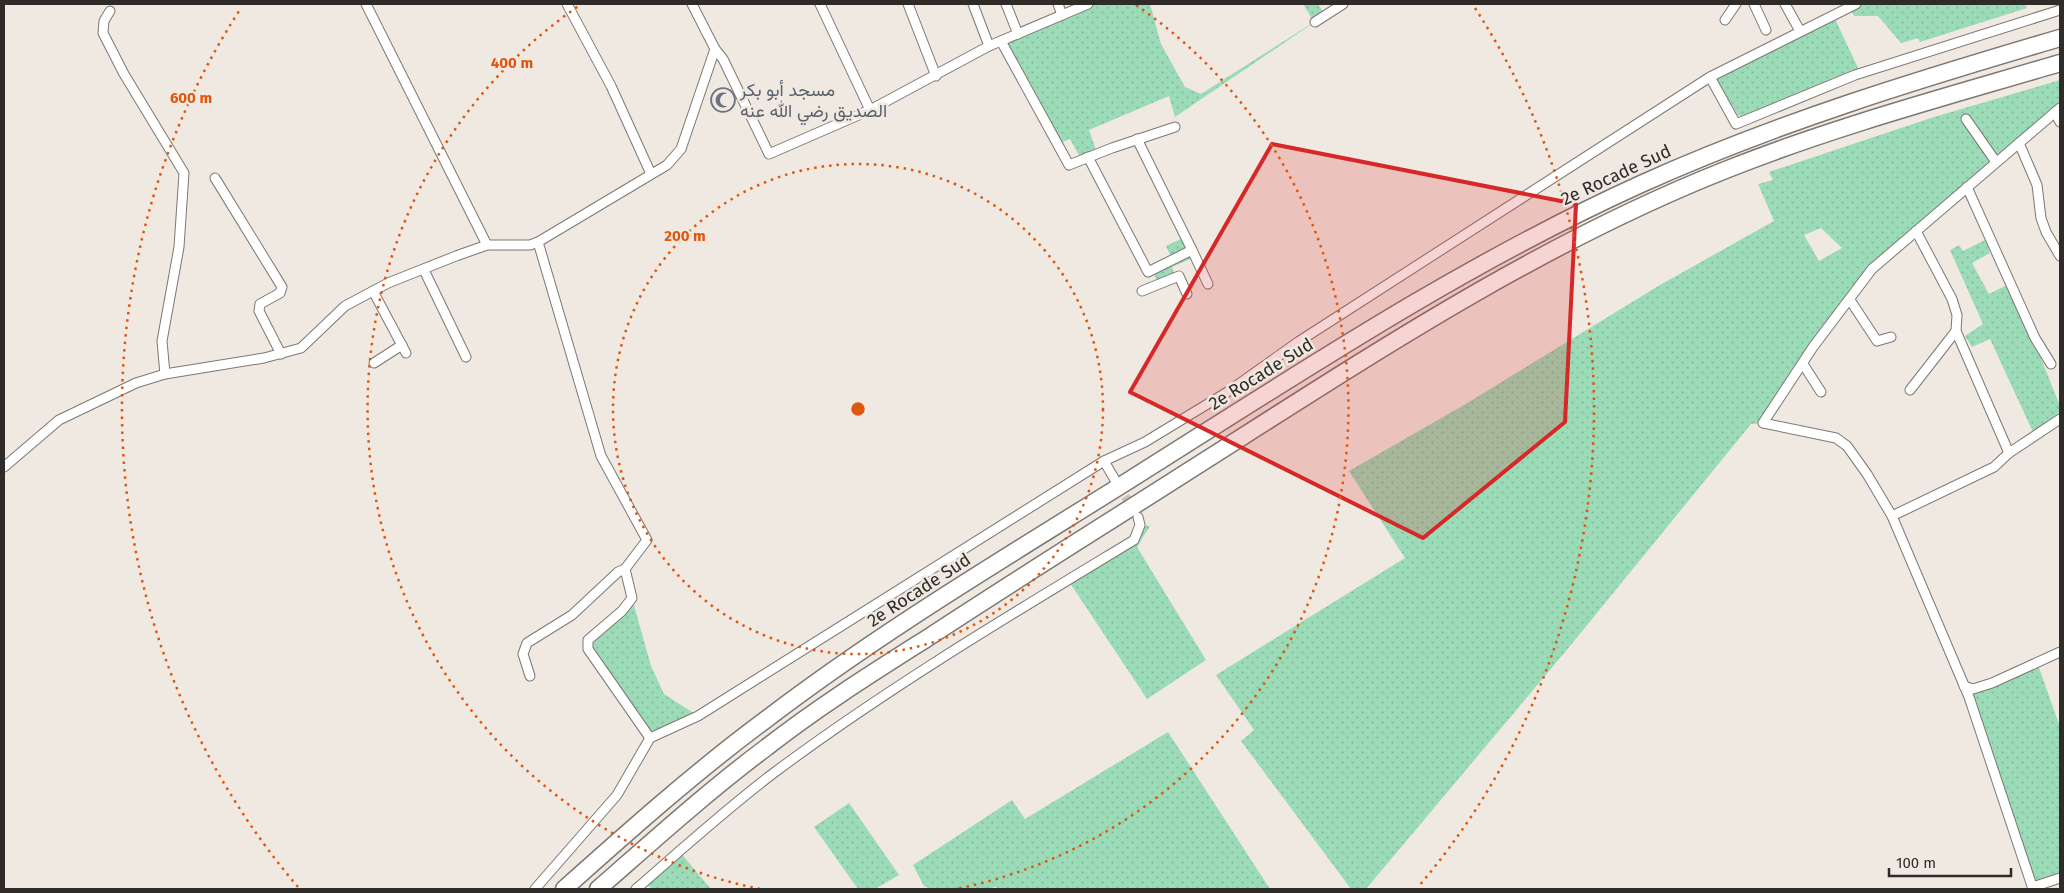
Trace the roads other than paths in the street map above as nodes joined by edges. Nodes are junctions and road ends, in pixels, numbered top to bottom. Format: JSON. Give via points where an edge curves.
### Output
{"nodes":[{"id":1,"x":366,"y":4,"type":"edge"},
{"id":2,"x":567,"y":4,"type":"edge"},
{"id":3,"x":692,"y":4,"type":"edge"},
{"id":4,"x":820,"y":4,"type":"edge"},
{"id":5,"x":908,"y":4,"type":"edge"},
{"id":6,"x":973,"y":4,"type":"edge"},
{"id":7,"x":1006,"y":4,"type":"edge"},
{"id":8,"x":1058,"y":4,"type":"edge"},
{"id":9,"x":1088,"y":4,"type":"edge"},
{"id":10,"x":1343,"y":4,"type":"edge"},
{"id":11,"x":1736,"y":4,"type":"edge"},
{"id":12,"x":1754,"y":4,"type":"edge"},
{"id":13,"x":1785,"y":4,"type":"edge"},
{"id":14,"x":1856,"y":4,"type":"edge"},
{"id":15,"x":1840,"y":7,"type":"edge"},
{"id":16,"x":2060,"y":10,"type":"edge"},
{"id":17,"x":110,"y":11,"type":"dead end"},
{"id":18,"x":1062,"y":15,"type":"junction"},
{"id":19,"x":1725,"y":20,"type":"dead end"},
{"id":20,"x":1315,"y":22,"type":"dead end"},
{"id":21,"x":1766,"y":30,"type":"dead end"},
{"id":22,"x":1800,"y":31,"type":"junction"},
{"id":23,"x":1018,"y":34,"type":"junction"},
{"id":24,"x":2060,"y":38,"type":"edge"},
{"id":25,"x":1001,"y":41,"type":"junction"},
{"id":26,"x":989,"y":46,"type":"junction"},
{"id":27,"x":715,"y":49,"type":"junction"},
{"id":28,"x":2060,"y":63,"type":"edge"},
{"id":29,"x":936,"y":76,"type":"junction"},
{"id":30,"x":1710,"y":77,"type":"junction"},
{"id":31,"x":870,"y":110,"type":"junction"},
{"id":32,"x":2058,"y":110,"type":"edge"},
{"id":33,"x":1966,"y":119,"type":"dead end"},
{"id":34,"x":2060,"y":122,"type":"edge"},
{"id":35,"x":1175,"y":127,"type":"dead end"},
{"id":36,"x":1137,"y":139,"type":"junction"},
{"id":37,"x":2019,"y":142,"type":"junction"},
{"id":38,"x":1088,"y":157,"type":"junction"},
{"id":39,"x":1996,"y":162,"type":"junction"},
{"id":40,"x":651,"y":174,"type":"junction"},
{"id":41,"x":216,"y":178,"type":"dead end"},
{"id":42,"x":1967,"y":187,"type":"junction"},
{"id":43,"x":1916,"y":231,"type":"junction"},
{"id":44,"x":538,"y":242,"type":"junction"},
{"id":45,"x":487,"y":245,"type":"junction"},
{"id":46,"x":1192,"y":250,"type":"junction"},
{"id":47,"x":2060,"y":256,"type":"edge"},
{"id":48,"x":424,"y":270,"type":"junction"},
{"id":49,"x":1152,"y":270,"type":"junction"},
{"id":50,"x":1158,"y":284,"type":"junction"},
{"id":51,"x":1208,"y":284,"type":"dead end"},
{"id":52,"x":1142,"y":291,"type":"dead end"},
{"id":53,"x":373,"y":292,"type":"junction"},
{"id":54,"x":1187,"y":294,"type":"dead end"},
{"id":55,"x":1850,"y":300,"type":"junction"},
{"id":56,"x":1956,"y":332,"type":"junction"},
{"id":57,"x":1891,"y":337,"type":"dead end"},
{"id":58,"x":280,"y":354,"type":"junction"},
{"id":59,"x":466,"y":357,"type":"dead end"},
{"id":60,"x":374,"y":362,"type":"dead end"},
{"id":61,"x":1803,"y":364,"type":"junction"},
{"id":62,"x":2051,"y":364,"type":"dead end"},
{"id":63,"x":166,"y":374,"type":"junction"},
{"id":64,"x":1910,"y":390,"type":"dead end"},
{"id":65,"x":1821,"y":392,"type":"dead end"},
{"id":66,"x":2060,"y":419,"type":"edge"},
{"id":67,"x":2009,"y":453,"type":"junction"},
{"id":68,"x":1104,"y":462,"type":"junction"},
{"id":69,"x":4,"y":466,"type":"edge"},
{"id":70,"x":1115,"y":480,"type":"tunnel mouth"},
{"id":71,"x":1138,"y":516,"type":"tunnel mouth"},
{"id":72,"x":1892,"y":516,"type":"junction"},
{"id":73,"x":625,"y":569,"type":"junction"},
{"id":74,"x":2060,"y":652,"type":"edge"},
{"id":75,"x":530,"y":676,"type":"dead end"},
{"id":76,"x":1971,"y":693,"type":"junction"},
{"id":77,"x":650,"y":738,"type":"junction"},
{"id":78,"x":2060,"y":878,"type":"edge"},
{"id":79,"x":2033,"y":888,"type":"edge"},
{"id":80,"x":535,"y":889,"type":"edge"},
{"id":81,"x":564,"y":889,"type":"edge"},
{"id":82,"x":598,"y":889,"type":"edge"},
{"id":83,"x":636,"y":889,"type":"edge"}],
"edges":[{"from":1,"to":45,"type":"street"},
{"from":2,"to":40,"type":"street","via":[[611,86]]},
{"from":3,"to":27,"type":"street"},
{"from":4,"to":31,"type":"street"},
{"from":5,"to":29,"type":"street"},
{"from":6,"to":26,"type":"street"},
{"from":7,"to":23,"type":"street"},
{"from":8,"to":18,"type":"street"},
{"from":9,"to":18,"type":"street"},
{"from":10,"to":20,"type":"street"},
{"from":11,"to":19,"type":"street"},
{"from":12,"to":21,"type":"street"},
{"from":13,"to":22,"type":"street"},
{"from":14,"to":15,"type":"street"},
{"from":15,"to":22,"type":"street"},
{"from":16,"to":30,"type":"street","via":[[1856,75],[1736,124]]},
{"from":17,"to":63,"type":"street","via":[[104,21],[103,33],[184,173],[179,247],[162,341]]},
{"from":18,"to":23,"type":"street"},
{"from":22,"to":30,"type":"street"},
{"from":23,"to":25,"type":"street"},
{"from":24,"to":81,"type":"highway","name":"2e Rocade Sud","via":[[1854,101],[1736,143],[1590,209],[1437,289],[1076,513],[846,661],[725,750]]},
{"from":25,"to":26,"type":"street"},
{"from":25,"to":38,"type":"street","via":[[1069,165]]},
{"from":26,"to":29,"type":"street"},
{"from":27,"to":31,"type":"street","via":[[723,58],[769,154]]},
{"from":27,"to":40,"type":"street","via":[[681,149],[667,165]]},
{"from":28,"to":82,"type":"highway","via":[[1878,117],[1727,169],[1576,238],[1459,302],[946,625],[817,711],[768,745],[701,799]]},
{"from":29,"to":31,"type":"street"},
{"from":30,"to":68,"type":"street","via":[[1298,342],[1228,391],[1145,442]]},
{"from":32,"to":34,"type":"street"},
{"from":32,"to":37,"type":"street"},
{"from":33,"to":39,"type":"street"},
{"from":35,"to":36,"type":"street"},
{"from":36,"to":38,"type":"street"},
{"from":36,"to":46,"type":"street"},
{"from":37,"to":39,"type":"street"},
{"from":37,"to":47,"type":"street","via":[[2037,185],[2046,232]]},
{"from":38,"to":49,"type":"street","via":[[1148,272]]},
{"from":39,"to":42,"type":"street"},
{"from":40,"to":44,"type":"street"},
{"from":41,"to":58,"type":"street","via":[[282,287],[280,293],[260,304],[259,311]]},
{"from":42,"to":43,"type":"street"},
{"from":42,"to":62,"type":"street","via":[[2035,338]]},
{"from":43,"to":55,"type":"street","via":[[1872,269]]},
{"from":43,"to":56,"type":"street","via":[[1952,299],[1957,315]]},
{"from":44,"to":45,"type":"street","via":[[530,245]]},
{"from":44,"to":73,"type":"street","via":[[601,456],[647,540]]},
{"from":45,"to":48,"type":"street"},
{"from":46,"to":49,"type":"street"},
{"from":46,"to":51,"type":"street"},
{"from":48,"to":53,"type":"street"},
{"from":48,"to":59,"type":"street"},
{"from":49,"to":50,"type":"street"},
{"from":50,"to":52,"type":"street"},
{"from":50,"to":54,"type":"street","via":[[1179,276]]},
{"from":53,"to":58,"type":"street","via":[[345,306],[301,348]]},
{"from":53,"to":60,"type":"street","via":[[404,349]]},
{"from":55,"to":57,"type":"street","via":[[1877,341]]},
{"from":55,"to":61,"type":"street"},
{"from":56,"to":64,"type":"street"},
{"from":56,"to":67,"type":"street"},
{"from":58,"to":63,"type":"street"},
{"from":61,"to":65,"type":"street"},
{"from":61,"to":72,"type":"street","via":[[1763,423],[1836,438],[1847,446]]},
{"from":63,"to":69,"type":"street","via":[[136,383],[59,420]]},
{"from":66,"to":67,"type":"street"},
{"from":67,"to":72,"type":"street","via":[[1994,467]]},
{"from":68,"to":70,"type":"street"},
{"from":68,"to":77,"type":"street","via":[[698,716]]},
{"from":71,"to":83,"type":"street","via":[[1140,525],[1134,540],[926,667],[803,752]]},
{"from":72,"to":76,"type":"street","via":[[1964,686]]},
{"from":73,"to":75,"type":"street","via":[[572,615],[527,643],[523,654]]},
{"from":73,"to":77,"type":"street","via":[[632,598],[588,640],[588,649]]},
{"from":74,"to":76,"type":"street"},
{"from":76,"to":79,"type":"street"},
{"from":77,"to":80,"type":"street","via":[[617,795]]},
{"from":78,"to":79,"type":"street"}]}
